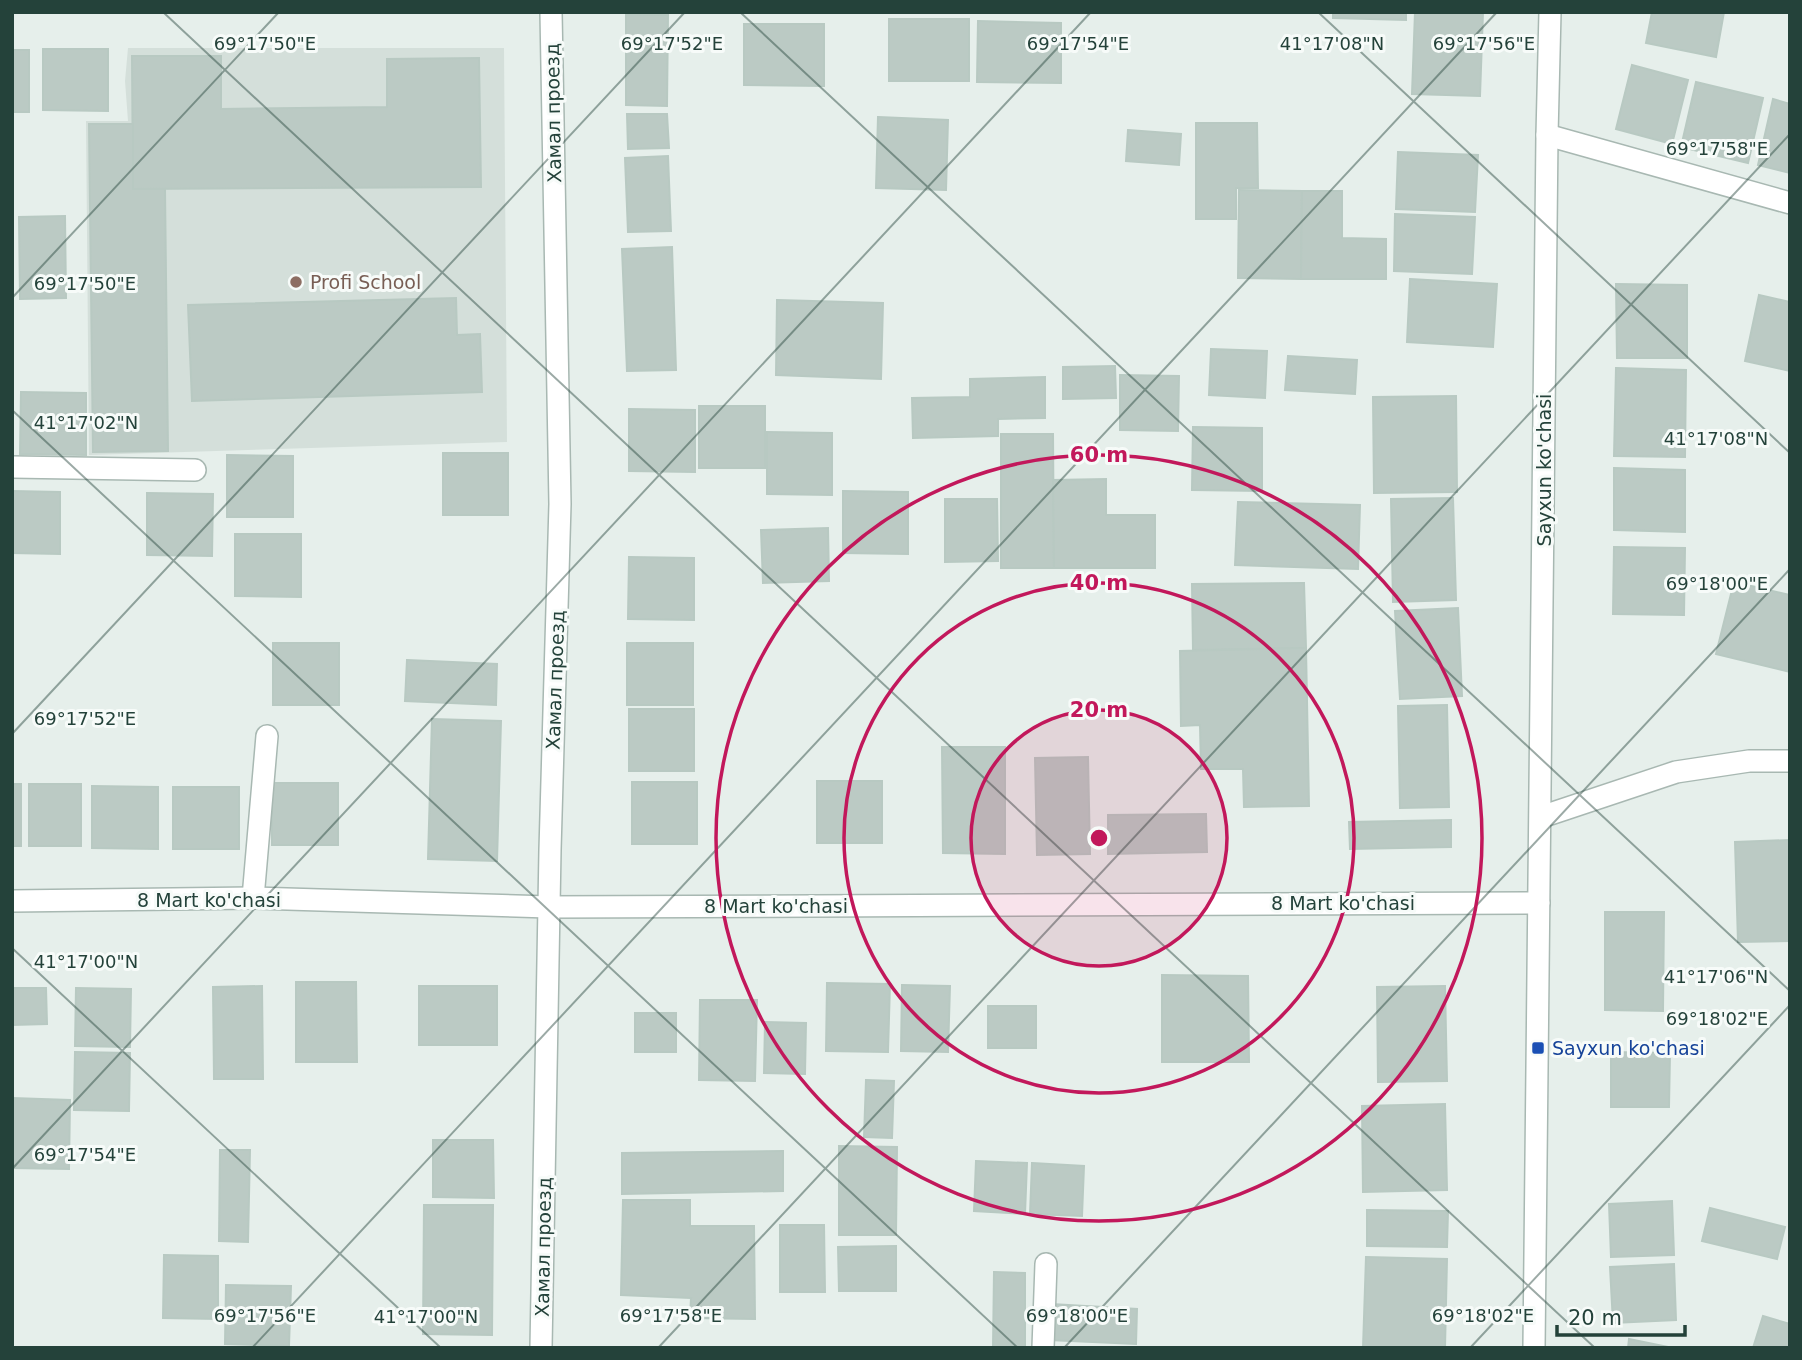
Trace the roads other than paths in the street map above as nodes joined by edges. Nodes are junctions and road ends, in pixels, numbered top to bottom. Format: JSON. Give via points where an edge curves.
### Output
{"nodes":[{"id":1,"x":551,"y":12,"type":"edge"},
{"id":2,"x":1550,"y":12,"type":"edge"},
{"id":3,"x":1547,"y":135,"type":"junction"},
{"id":4,"x":1790,"y":203,"type":"edge"},
{"id":5,"x":12,"y":467,"type":"edge"},
{"id":6,"x":195,"y":470,"type":"dead end"},
{"id":7,"x":267,"y":736,"type":"dead end"},
{"id":8,"x":1790,"y":761,"type":"edge"},
{"id":9,"x":1541,"y":817,"type":"junction"},
{"id":10,"x":253,"y":898,"type":"junction"},
{"id":11,"x":12,"y":901,"type":"edge"},
{"id":12,"x":1539,"y":903,"type":"junction"},
{"id":13,"x":549,"y":906,"type":"junction"},
{"id":14,"x":1046,"y":1264,"type":"dead end"},
{"id":15,"x":541,"y":1348,"type":"edge"},
{"id":16,"x":1042,"y":1348,"type":"edge"},
{"id":17,"x":1534,"y":1348,"type":"edge"}],
"edges":[{"from":1,"to":13,"type":"street","name":"Хамал проезд","via":[[560,503]]},
{"from":2,"to":3,"type":"street","name":"Sayxun ko'chasi"},
{"from":3,"to":4,"type":"street"},
{"from":3,"to":9,"type":"street","name":"Sayxun ko'chasi"},
{"from":5,"to":6,"type":"street"},
{"from":7,"to":10,"type":"street"},
{"from":8,"to":9,"type":"street","via":[[1749,761],[1676,772]]},
{"from":9,"to":12,"type":"street","name":"Sayxun ko'chasi"},
{"from":10,"to":11,"type":"street","name":"8 Mart ko'chasi"},
{"from":10,"to":13,"type":"street","name":"8 Mart ko'chasi"},
{"from":12,"to":13,"type":"street","name":"8 Mart ko'chasi"},
{"from":12,"to":17,"type":"street","name":"Sayxun ko'chasi"},
{"from":13,"to":15,"type":"street","name":"Хамал проезд"},
{"from":14,"to":16,"type":"street"}]}
